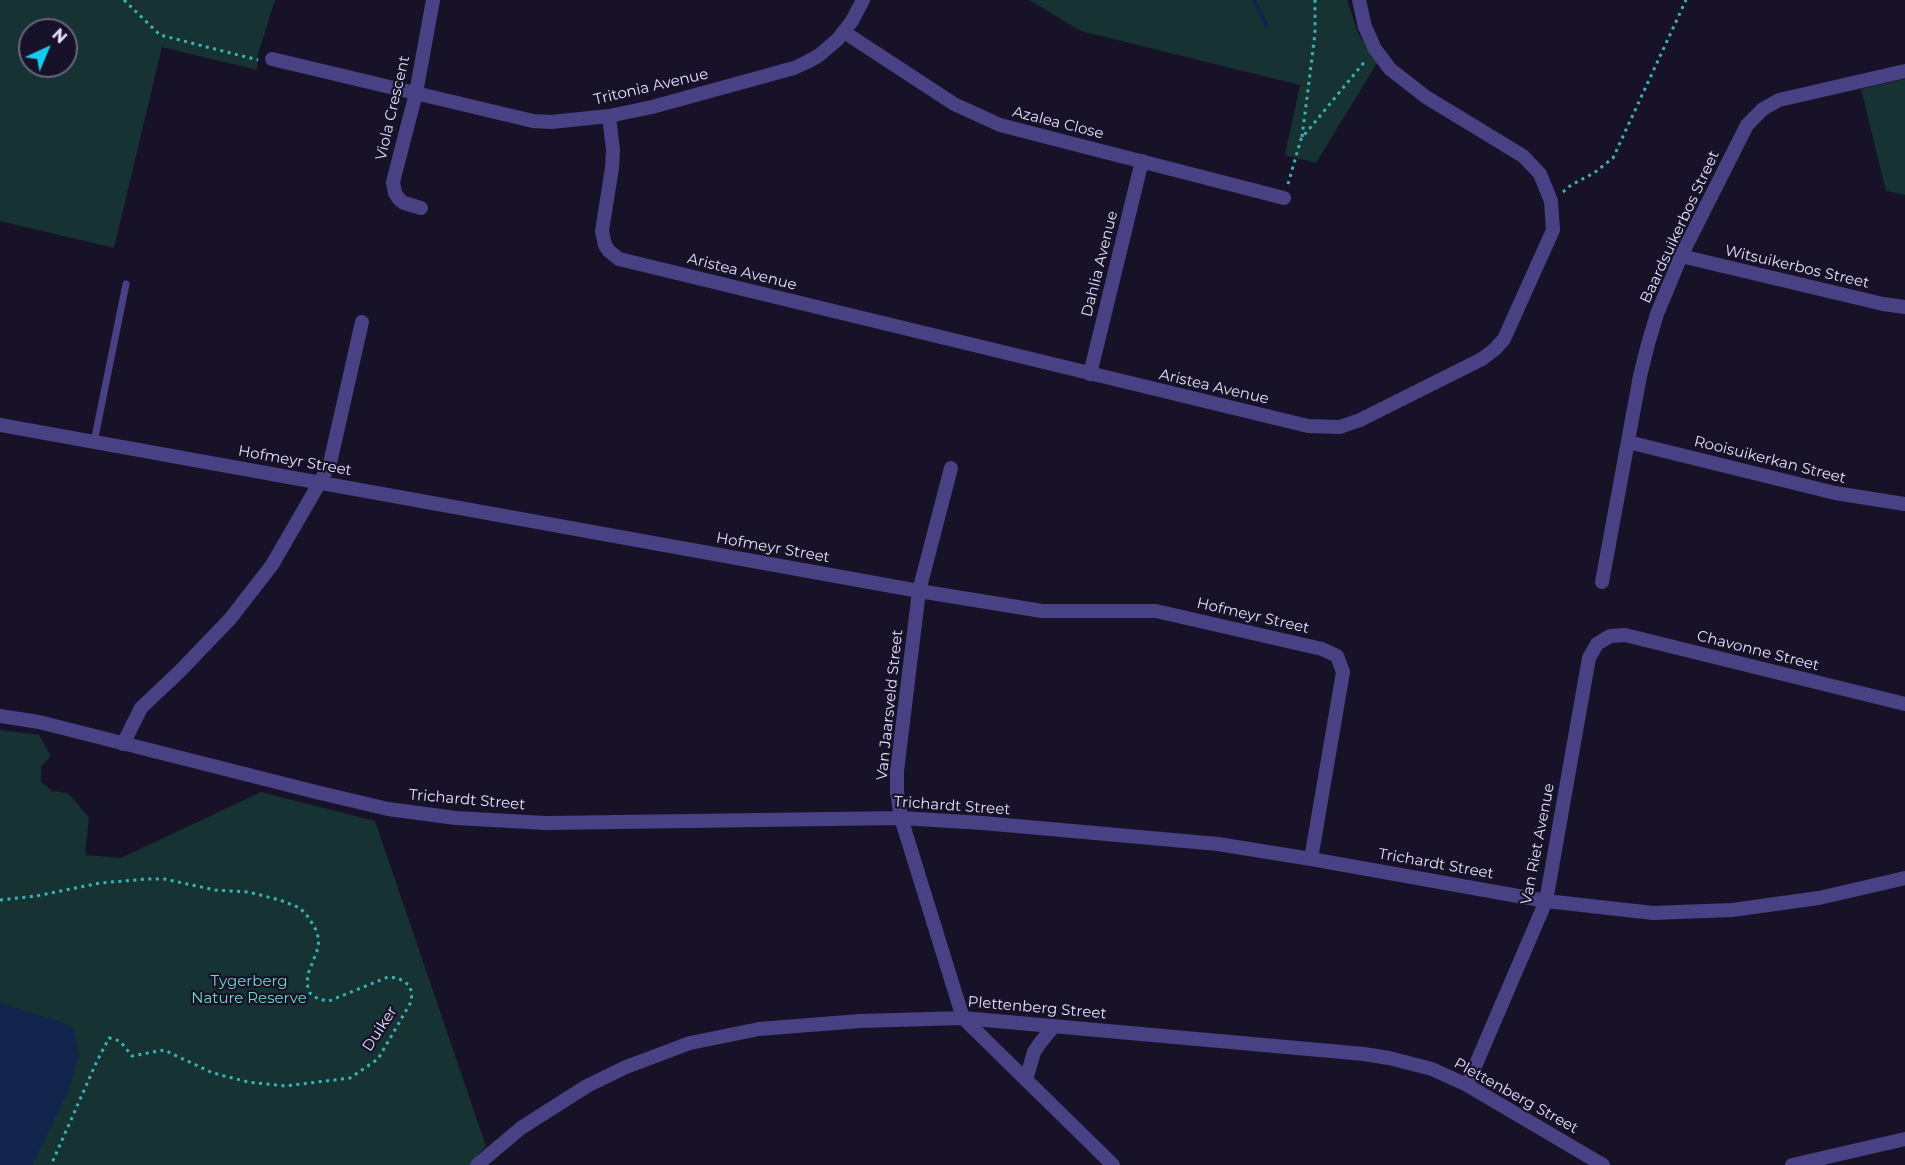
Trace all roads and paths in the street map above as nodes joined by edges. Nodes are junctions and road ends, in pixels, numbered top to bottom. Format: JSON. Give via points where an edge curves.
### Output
{"nodes":[{"id":1,"x":124,"y":0,"type":"edge"},
{"id":2,"x":433,"y":0,"type":"edge"},
{"id":3,"x":863,"y":0,"type":"edge"},
{"id":4,"x":1315,"y":0,"type":"edge"},
{"id":5,"x":1359,"y":0,"type":"edge"},
{"id":6,"x":1686,"y":0,"type":"edge"},
{"id":7,"x":844,"y":32,"type":"junction"},
{"id":8,"x":1375,"y":49,"type":"junction"},
{"id":9,"x":272,"y":59,"type":"joint"},
{"id":10,"x":1905,"y":71,"type":"edge"},
{"id":11,"x":416,"y":93,"type":"junction"},
{"id":12,"x":609,"y":116,"type":"junction"},
{"id":13,"x":1301,"y":139,"type":"junction"},
{"id":14,"x":1142,"y":161,"type":"junction"},
{"id":15,"x":1284,"y":198,"type":"joint"},
{"id":16,"x":1551,"y":201,"type":"junction"},
{"id":17,"x":421,"y":208,"type":"dead end"},
{"id":18,"x":1681,"y":256,"type":"junction"},
{"id":19,"x":126,"y":285,"type":"dead end"},
{"id":20,"x":1905,"y":307,"type":"edge"},
{"id":21,"x":362,"y":322,"type":"dead end"},
{"id":22,"x":1090,"y":374,"type":"junction"},
{"id":23,"x":0,"y":425,"type":"edge"},
{"id":24,"x":94,"y":442,"type":"junction"},
{"id":25,"x":1628,"y":442,"type":"junction"},
{"id":26,"x":951,"y":468,"type":"dead end"},
{"id":27,"x":320,"y":482,"type":"junction"},
{"id":28,"x":1905,"y":504,"type":"edge"},
{"id":29,"x":1602,"y":582,"type":"dead end"},
{"id":30,"x":919,"y":591,"type":"junction"},
{"id":31,"x":1603,"y":638,"type":"joint"},
{"id":32,"x":1905,"y":704,"type":"edge"},
{"id":33,"x":0,"y":716,"type":"edge"},
{"id":34,"x":123,"y":744,"type":"junction"},
{"id":35,"x":901,"y":818,"type":"junction"},
{"id":36,"x":1311,"y":859,"type":"junction"},
{"id":37,"x":1905,"y":878,"type":"edge"},
{"id":38,"x":0,"y":900,"type":"edge"},
{"id":39,"x":1546,"y":901,"type":"junction"},
{"id":40,"x":963,"y":1018,"type":"junction"},
{"id":41,"x":1054,"y":1026,"type":"junction"},
{"id":42,"x":1026,"y":1080,"type":"junction"},
{"id":43,"x":1467,"y":1084,"type":"junction"},
{"id":44,"x":1905,"y":1139,"type":"edge"},
{"id":45,"x":51,"y":1165,"type":"edge"},
{"id":46,"x":477,"y":1165,"type":"edge"},
{"id":47,"x":1113,"y":1165,"type":"edge"},
{"id":48,"x":1603,"y":1165,"type":"edge"},
{"id":49,"x":1792,"y":1165,"type":"edge"}],
"edges":[{"from":1,"to":9,"type":"path","via":[[160,35],[256,60]]},
{"from":2,"to":11,"type":"street","name":"Viola Crescent"},
{"from":3,"to":7,"type":"street","name":"Tritonia Avenue"},
{"from":4,"to":13,"type":"path","via":[[1315,34]]},
{"from":5,"to":8,"type":"street","name":"Aristea Avenue"},
{"from":6,"to":16,"type":"path","via":[[1613,158]]},
{"from":7,"to":12,"type":"street","name":"Tritonia Avenue","via":[[818,56],[794,68]]},
{"from":7,"to":14,"type":"street","name":"Azalea Close","via":[[954,104],[1000,125]]},
{"from":8,"to":13,"type":"path"},
{"from":8,"to":16,"type":"street","name":"Aristea Avenue","via":[[1390,69],[1426,97],[1522,156],[1540,174]]},
{"from":9,"to":11,"type":"street","name":"Tritonia Avenue"},
{"from":10,"to":18,"type":"street","name":"Baardsuikerbos Street","via":[[1779,100],[1762,109],[1744,130]]},
{"from":11,"to":12,"type":"street","name":"Tritonia Avenue","via":[[533,121]]},
{"from":11,"to":17,"type":"street","name":"Viola Crescent","via":[[393,182],[399,199]]},
{"from":12,"to":22,"type":"street","name":"Aristea Avenue","via":[[612,168],[602,231],[605,245],[619,259]]},
{"from":13,"to":15,"type":"path"},
{"from":14,"to":15,"type":"street","name":"Azalea Close"},
{"from":14,"to":22,"type":"street","name":"Dahlia Avenue"},
{"from":16,"to":22,"type":"street","name":"Aristea Avenue","via":[[1553,230],[1504,339],[1482,359],[1360,420],[1340,427],[1308,426]]},
{"from":18,"to":20,"type":"street","name":"Witsuikerbos Street"},
{"from":18,"to":25,"type":"street","name":"Baardsuikerbos Street","via":[[1648,344]]},
{"from":19,"to":24,"type":"lane"},
{"from":21,"to":27,"type":"street","via":[[330,463]]},
{"from":23,"to":24,"type":"street","name":"Hofmeyr Street"},
{"from":24,"to":27,"type":"street","name":"Hofmeyr Street"},
{"from":25,"to":28,"type":"street","name":"Rooisuikerkan Street","via":[[1835,493]]},
{"from":25,"to":29,"type":"street","name":"Baardsuikerbos Street"},
{"from":26,"to":30,"type":"street","name":"Van Jaarsveld Street"},
{"from":27,"to":30,"type":"street","name":"Hofmeyr Street"},
{"from":27,"to":34,"type":"street","via":[[272,565],[230,619],[141,708]]},
{"from":30,"to":35,"type":"street","name":"Van Jaarsveld Street","via":[[897,771]]},
{"from":30,"to":36,"type":"street","name":"Hofmeyr Street","via":[[1042,611],[1156,611],[1322,649],[1336,656],[1343,672]]},
{"from":31,"to":32,"type":"street","name":"Chavonne Street","via":[[1625,635]]},
{"from":31,"to":39,"type":"street","name":"Van Riet Avenue","via":[[1589,658]]},
{"from":33,"to":34,"type":"street","name":"Trichardt Street"},
{"from":34,"to":35,"type":"street","name":"Trichardt Street","via":[[388,809],[456,818],[546,823]]},
{"from":35,"to":36,"type":"street","name":"Trichardt Street","via":[[1218,844]]},
{"from":35,"to":40,"type":"street","name":"Van Jaarsveld Street"},
{"from":36,"to":39,"type":"street","name":"Trichardt Street"},
{"from":37,"to":39,"type":"street","name":"Trichardt Street","via":[[1819,898],[1732,910],[1653,913]]},
{"from":38,"to":45,"type":"path","name":"Duiker","via":[[100,883],[156,879],[248,892],[300,908],[309,918],[319,940],[307,984],[318,999],[329,1001],[388,976],[409,985],[412,993],[411,1002],[378,1059],[350,1078],[285,1086],[248,1082],[213,1073],[164,1050],[132,1056],[120,1041],[109,1038]]},
{"from":39,"to":43,"type":"street","name":"Van Riet Avenue"},
{"from":40,"to":41,"type":"street","name":"Plettenberg Street"},
{"from":40,"to":42,"type":"street","name":"Van Jaarsveld Street"},
{"from":40,"to":46,"type":"street","name":"Plettenberg Street","via":[[759,1029],[690,1043],[636,1062],[587,1086],[521,1128]]},
{"from":41,"to":42,"type":"street","via":[[1034,1052]]},
{"from":41,"to":43,"type":"street","name":"Plettenberg Street","via":[[1364,1054],[1432,1069]]},
{"from":42,"to":47,"type":"street","name":"Van Jaarsveld Street"},
{"from":43,"to":48,"type":"street","name":"Plettenberg Street"},
{"from":44,"to":49,"type":"street"}]}
